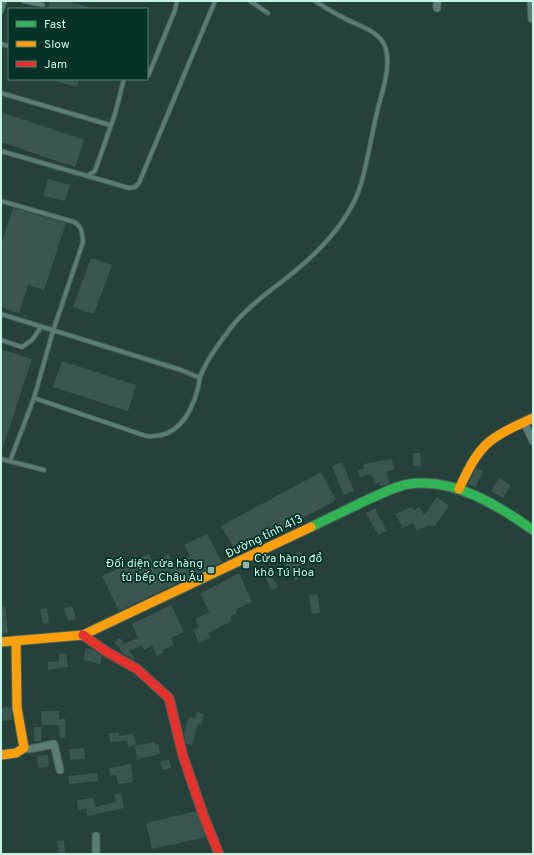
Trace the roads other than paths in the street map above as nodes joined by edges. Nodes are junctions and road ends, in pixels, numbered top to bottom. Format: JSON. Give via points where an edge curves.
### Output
{"nodes":[{"id":1,"x":5,"y":1,"type":"edge"},
{"id":2,"x":23,"y":1,"type":"edge"},
{"id":3,"x":177,"y":1,"type":"edge"},
{"id":4,"x":215,"y":1,"type":"edge"},
{"id":5,"x":250,"y":1,"type":"edge"},
{"id":6,"x":315,"y":1,"type":"edge"},
{"id":7,"x":531,"y":1,"type":"edge"},
{"id":8,"x":43,"y":5,"type":"dead end"},
{"id":9,"x":1,"y":12,"type":"edge"},
{"id":10,"x":268,"y":13,"type":"dead end"},
{"id":11,"x":532,"y":19,"type":"dead end"},
{"id":12,"x":148,"y":75,"type":"edge"},
{"id":13,"x":124,"y":80,"type":"edge"},
{"id":14,"x":1,"y":93,"type":"edge"},
{"id":15,"x":110,"y":125,"type":"junction"},
{"id":16,"x":1,"y":151,"type":"edge"},
{"id":17,"x":86,"y":176,"type":"junction"},
{"id":18,"x":1,"y":201,"type":"edge"},
{"id":19,"x":1,"y":314,"type":"edge"},
{"id":20,"x":41,"y":327,"type":"junction"},
{"id":21,"x":53,"y":331,"type":"junction"},
{"id":22,"x":1,"y":340,"type":"edge"},
{"id":23,"x":200,"y":378,"type":"junction"},
{"id":24,"x":34,"y":398,"type":"junction"},
{"id":25,"x":529,"y":420,"type":"edge"},
{"id":26,"x":533,"y":441,"type":"edge"},
{"id":27,"x":1,"y":459,"type":"edge"},
{"id":28,"x":10,"y":461,"type":"junction"},
{"id":29,"x":44,"y":470,"type":"dead end"},
{"id":30,"x":459,"y":489,"type":"junction"},
{"id":31,"x":533,"y":530,"type":"edge"},
{"id":32,"x":83,"y":635,"type":"junction"},
{"id":33,"x":16,"y":641,"type":"junction"},
{"id":34,"x":1,"y":642,"type":"edge"},
{"id":35,"x":24,"y":748,"type":"junction"},
{"id":36,"x":1,"y":755,"type":"edge"},
{"id":37,"x":60,"y":770,"type":"dead end"},
{"id":38,"x":96,"y":836,"type":"dead end"},
{"id":39,"x":96,"y":854,"type":"edge"},
{"id":40,"x":219,"y":854,"type":"edge"}],
"edges":[{"from":1,"to":9,"type":"lane"},
{"from":2,"to":8,"type":"lane"},
{"from":3,"to":12,"type":"lane","via":[[176,10]]},
{"from":4,"to":17,"type":"lane","via":[[139,183],[129,188]]},
{"from":5,"to":10,"type":"lane"},
{"from":6,"to":23,"type":"lane","via":[[376,34],[388,52],[385,84],[361,184],[339,226],[319,249],[234,324],[211,356]]},
{"from":7,"to":11,"type":"street"},
{"from":13,"to":15,"type":"lane"},
{"from":14,"to":15,"type":"lane"},
{"from":15,"to":17,"type":"lane","via":[[95,171]]},
{"from":16,"to":17,"type":"lane"},
{"from":18,"to":21,"type":"lane","via":[[74,222],[81,228],[83,242]]},
{"from":19,"to":20,"type":"lane"},
{"from":20,"to":21,"type":"lane"},
{"from":20,"to":22,"type":"lane","via":[[32,340],[22,347]]},
{"from":21,"to":23,"type":"lane"},
{"from":21,"to":24,"type":"lane"},
{"from":23,"to":24,"type":"lane","via":[[194,402],[180,425],[164,435],[146,436]]},
{"from":24,"to":28,"type":"lane"},
{"from":25,"to":26,"type":"street"},
{"from":25,"to":30,"type":"main road","via":[[489,442],[475,458]]},
{"from":27,"to":28,"type":"lane"},
{"from":28,"to":29,"type":"lane"},
{"from":30,"to":31,"type":"main road","name":"Đường tỉnh 413","via":[[493,505]]},
{"from":30,"to":32,"type":"main road","name":"Đường tỉnh 413","via":[[427,482],[393,489]]},
{"from":32,"to":33,"type":"main road","name":"Đường tỉnh 413"},
{"from":32,"to":40,"type":"main road","via":[[137,669],[169,698],[183,756]]},
{"from":33,"to":34,"type":"main road","name":"Đường tỉnh 413"},
{"from":33,"to":35,"type":"main road","via":[[17,708]]},
{"from":35,"to":36,"type":"main road","via":[[17,753]]},
{"from":35,"to":37,"type":"street","via":[[54,744]]},
{"from":38,"to":39,"type":"street"}]}
